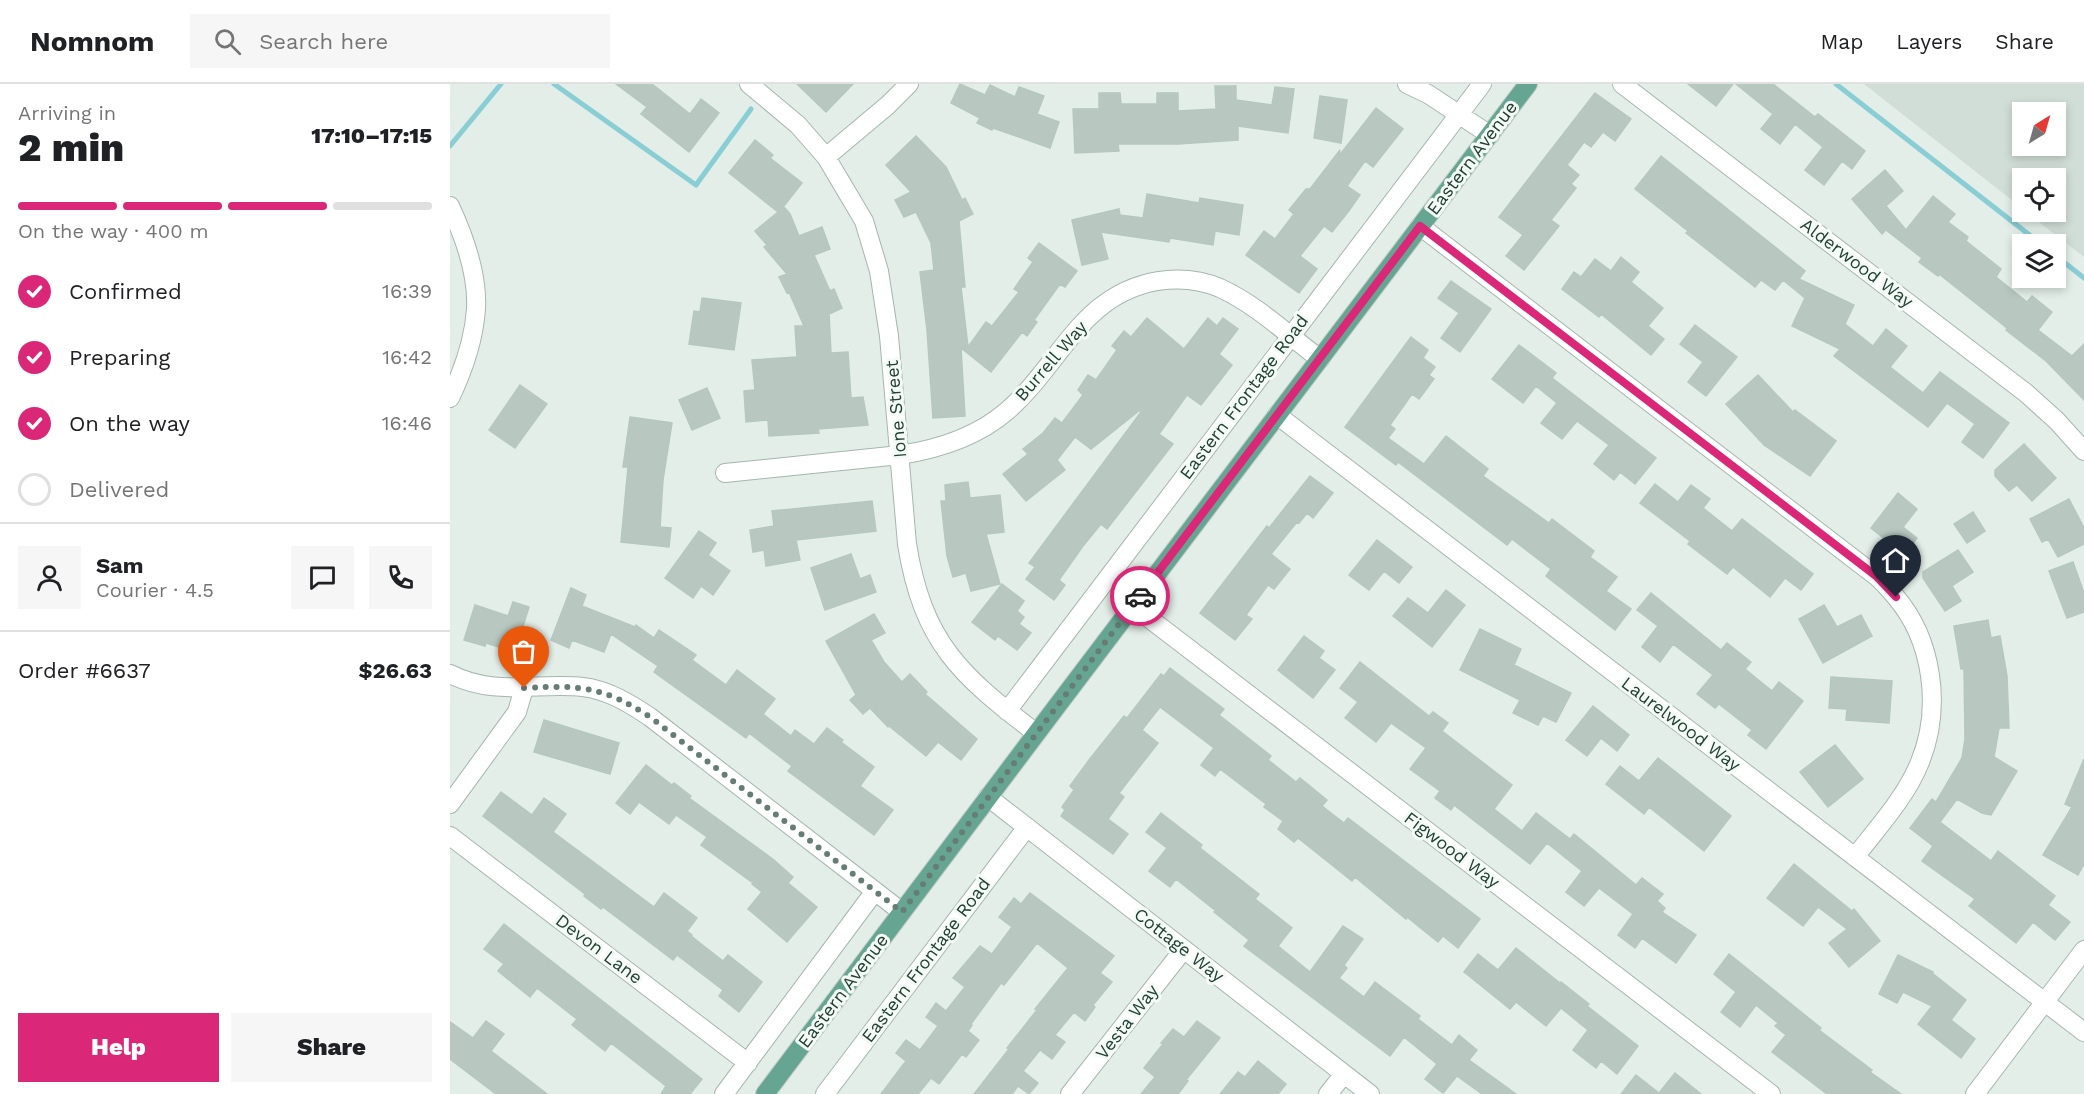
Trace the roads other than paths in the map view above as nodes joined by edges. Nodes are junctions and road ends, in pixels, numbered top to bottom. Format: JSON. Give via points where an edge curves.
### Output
{"nodes":[{"id":1,"x":749,"y":84,"type":"edge"},
{"id":2,"x":909,"y":84,"type":"edge"},
{"id":3,"x":1407,"y":84,"type":"edge"},
{"id":4,"x":1482,"y":84,"type":"edge"},
{"id":5,"x":1528,"y":84,"type":"edge"},
{"id":6,"x":1622,"y":84,"type":"edge"},
{"id":7,"x":1459,"y":114,"type":"junction"},
{"id":8,"x":1490,"y":135,"type":"junction"},
{"id":9,"x":826,"y":157,"type":"junction"},
{"id":10,"x":450,"y":206,"type":"edge"},
{"id":11,"x":1420,"y":226,"type":"junction"},
{"id":12,"x":1290,"y":336,"type":"junction"},
{"id":13,"x":1320,"y":359,"type":"junction"},
{"id":14,"x":450,"y":398,"type":"edge"},
{"id":15,"x":1277,"y":415,"type":"junction"},
{"id":16,"x":2084,"y":451,"type":"edge"},
{"id":17,"x":900,"y":455,"type":"junction"},
{"id":18,"x":725,"y":473,"type":"dead end"},
{"id":19,"x":1133,"y":606,"type":"junction"},
{"id":20,"x":450,"y":674,"type":"edge"},
{"id":21,"x":524,"y":688,"type":"junction"},
{"id":22,"x":1007,"y":711,"type":"junction"},
{"id":23,"x":1036,"y":733,"type":"junction"},
{"id":24,"x":988,"y":797,"type":"junction"},
{"id":25,"x":450,"y":804,"type":"edge"},
{"id":26,"x":1027,"y":827,"type":"junction"},
{"id":27,"x":450,"y":836,"type":"edge"},
{"id":28,"x":1856,"y":857,"type":"junction"},
{"id":29,"x":875,"y":891,"type":"junction"},
{"id":30,"x":902,"y":912,"type":"junction"},
{"id":31,"x":1184,"y":949,"type":"junction"},
{"id":32,"x":2084,"y":951,"type":"edge"},
{"id":33,"x":2045,"y":1002,"type":"junction"},
{"id":34,"x":2084,"y":1032,"type":"edge"},
{"id":35,"x":747,"y":1063,"type":"junction"},
{"id":36,"x":1344,"y":1074,"type":"junction"},
{"id":37,"x":724,"y":1094,"type":"edge"},
{"id":38,"x":765,"y":1094,"type":"edge"},
{"id":39,"x":825,"y":1094,"type":"edge"},
{"id":40,"x":1070,"y":1094,"type":"edge"},
{"id":41,"x":1328,"y":1094,"type":"edge"},
{"id":42,"x":1370,"y":1094,"type":"edge"},
{"id":43,"x":1771,"y":1094,"type":"edge"},
{"id":44,"x":1975,"y":1094,"type":"edge"}],
"edges":[{"from":1,"to":9,"type":"street","name":"Ione Street","via":[[798,125]]},
{"from":2,"to":9,"type":"street"},
{"from":3,"to":7,"type":"street"},
{"from":4,"to":7,"type":"street","name":"Eastern Frontage Road"},
{"from":5,"to":8,"type":"main road","name":"Eastern Avenue"},
{"from":6,"to":16,"type":"street","name":"Alderwood Way","via":[[2026,393]]},
{"from":7,"to":8,"type":"street"},
{"from":7,"to":12,"type":"street","name":"Eastern Frontage Road"},
{"from":8,"to":11,"type":"main road","name":"Eastern Avenue"},
{"from":9,"to":17,"type":"street","name":"Ione Street","via":[[864,221],[879,272],[890,336]]},
{"from":10,"to":14,"type":"street","via":[[474,277],[476,308],[465,361]]},
{"from":11,"to":13,"type":"main road","name":"Eastern Avenue"},
{"from":11,"to":28,"type":"street","via":[[1876,576],[1896,597],[1924,648],[1932,705],[1928,734],[1907,788]]},
{"from":12,"to":13,"type":"street","name":"Burrell Way"},
{"from":12,"to":17,"type":"street","name":"Burrell Way","via":[[1240,298],[1217,287],[1193,280],[1143,284],[1098,307],[1036,383],[982,429],[927,451]]},
{"from":12,"to":22,"type":"street","name":"Eastern Frontage Road"},
{"from":13,"to":15,"type":"main road","name":"Eastern Avenue"},
{"from":15,"to":19,"type":"main road","name":"Eastern Avenue"},
{"from":15,"to":28,"type":"street","name":"Laurelwood Way"},
{"from":17,"to":18,"type":"street","name":"Burrell Way"},
{"from":17,"to":22,"type":"street","name":"Ione Street","via":[[912,575],[921,604],[951,658]]},
{"from":19,"to":23,"type":"main road","name":"Eastern Avenue"},
{"from":19,"to":43,"type":"street","name":"Figwood Way"},
{"from":20,"to":21,"type":"street","via":[[478,685]]},
{"from":21,"to":25,"type":"street","via":[[517,712]]},
{"from":21,"to":29,"type":"street","via":[[585,688],[627,702]]},
{"from":22,"to":23,"type":"street","name":"Ione Street"},
{"from":23,"to":24,"type":"main road","name":"Eastern Avenue"},
{"from":24,"to":26,"type":"street","name":"Cottage Way"},
{"from":24,"to":30,"type":"main road","name":"Eastern Avenue"},
{"from":26,"to":31,"type":"street","name":"Cottage Way"},
{"from":26,"to":39,"type":"street","name":"Eastern Frontage Road"},
{"from":27,"to":35,"type":"street","name":"Devon Lane"},
{"from":28,"to":33,"type":"street","name":"Laurelwood Way"},
{"from":29,"to":30,"type":"street"},
{"from":29,"to":35,"type":"street"},
{"from":30,"to":38,"type":"main road","name":"Eastern Avenue"},
{"from":31,"to":36,"type":"street","name":"Cottage Way"},
{"from":31,"to":40,"type":"street","name":"Vesta Way"},
{"from":32,"to":33,"type":"street"},
{"from":33,"to":34,"type":"street","name":"Laurelwood Way"},
{"from":33,"to":44,"type":"street"},
{"from":35,"to":37,"type":"street"},
{"from":36,"to":41,"type":"street"},
{"from":36,"to":42,"type":"street","name":"Cottage Way"}]}
